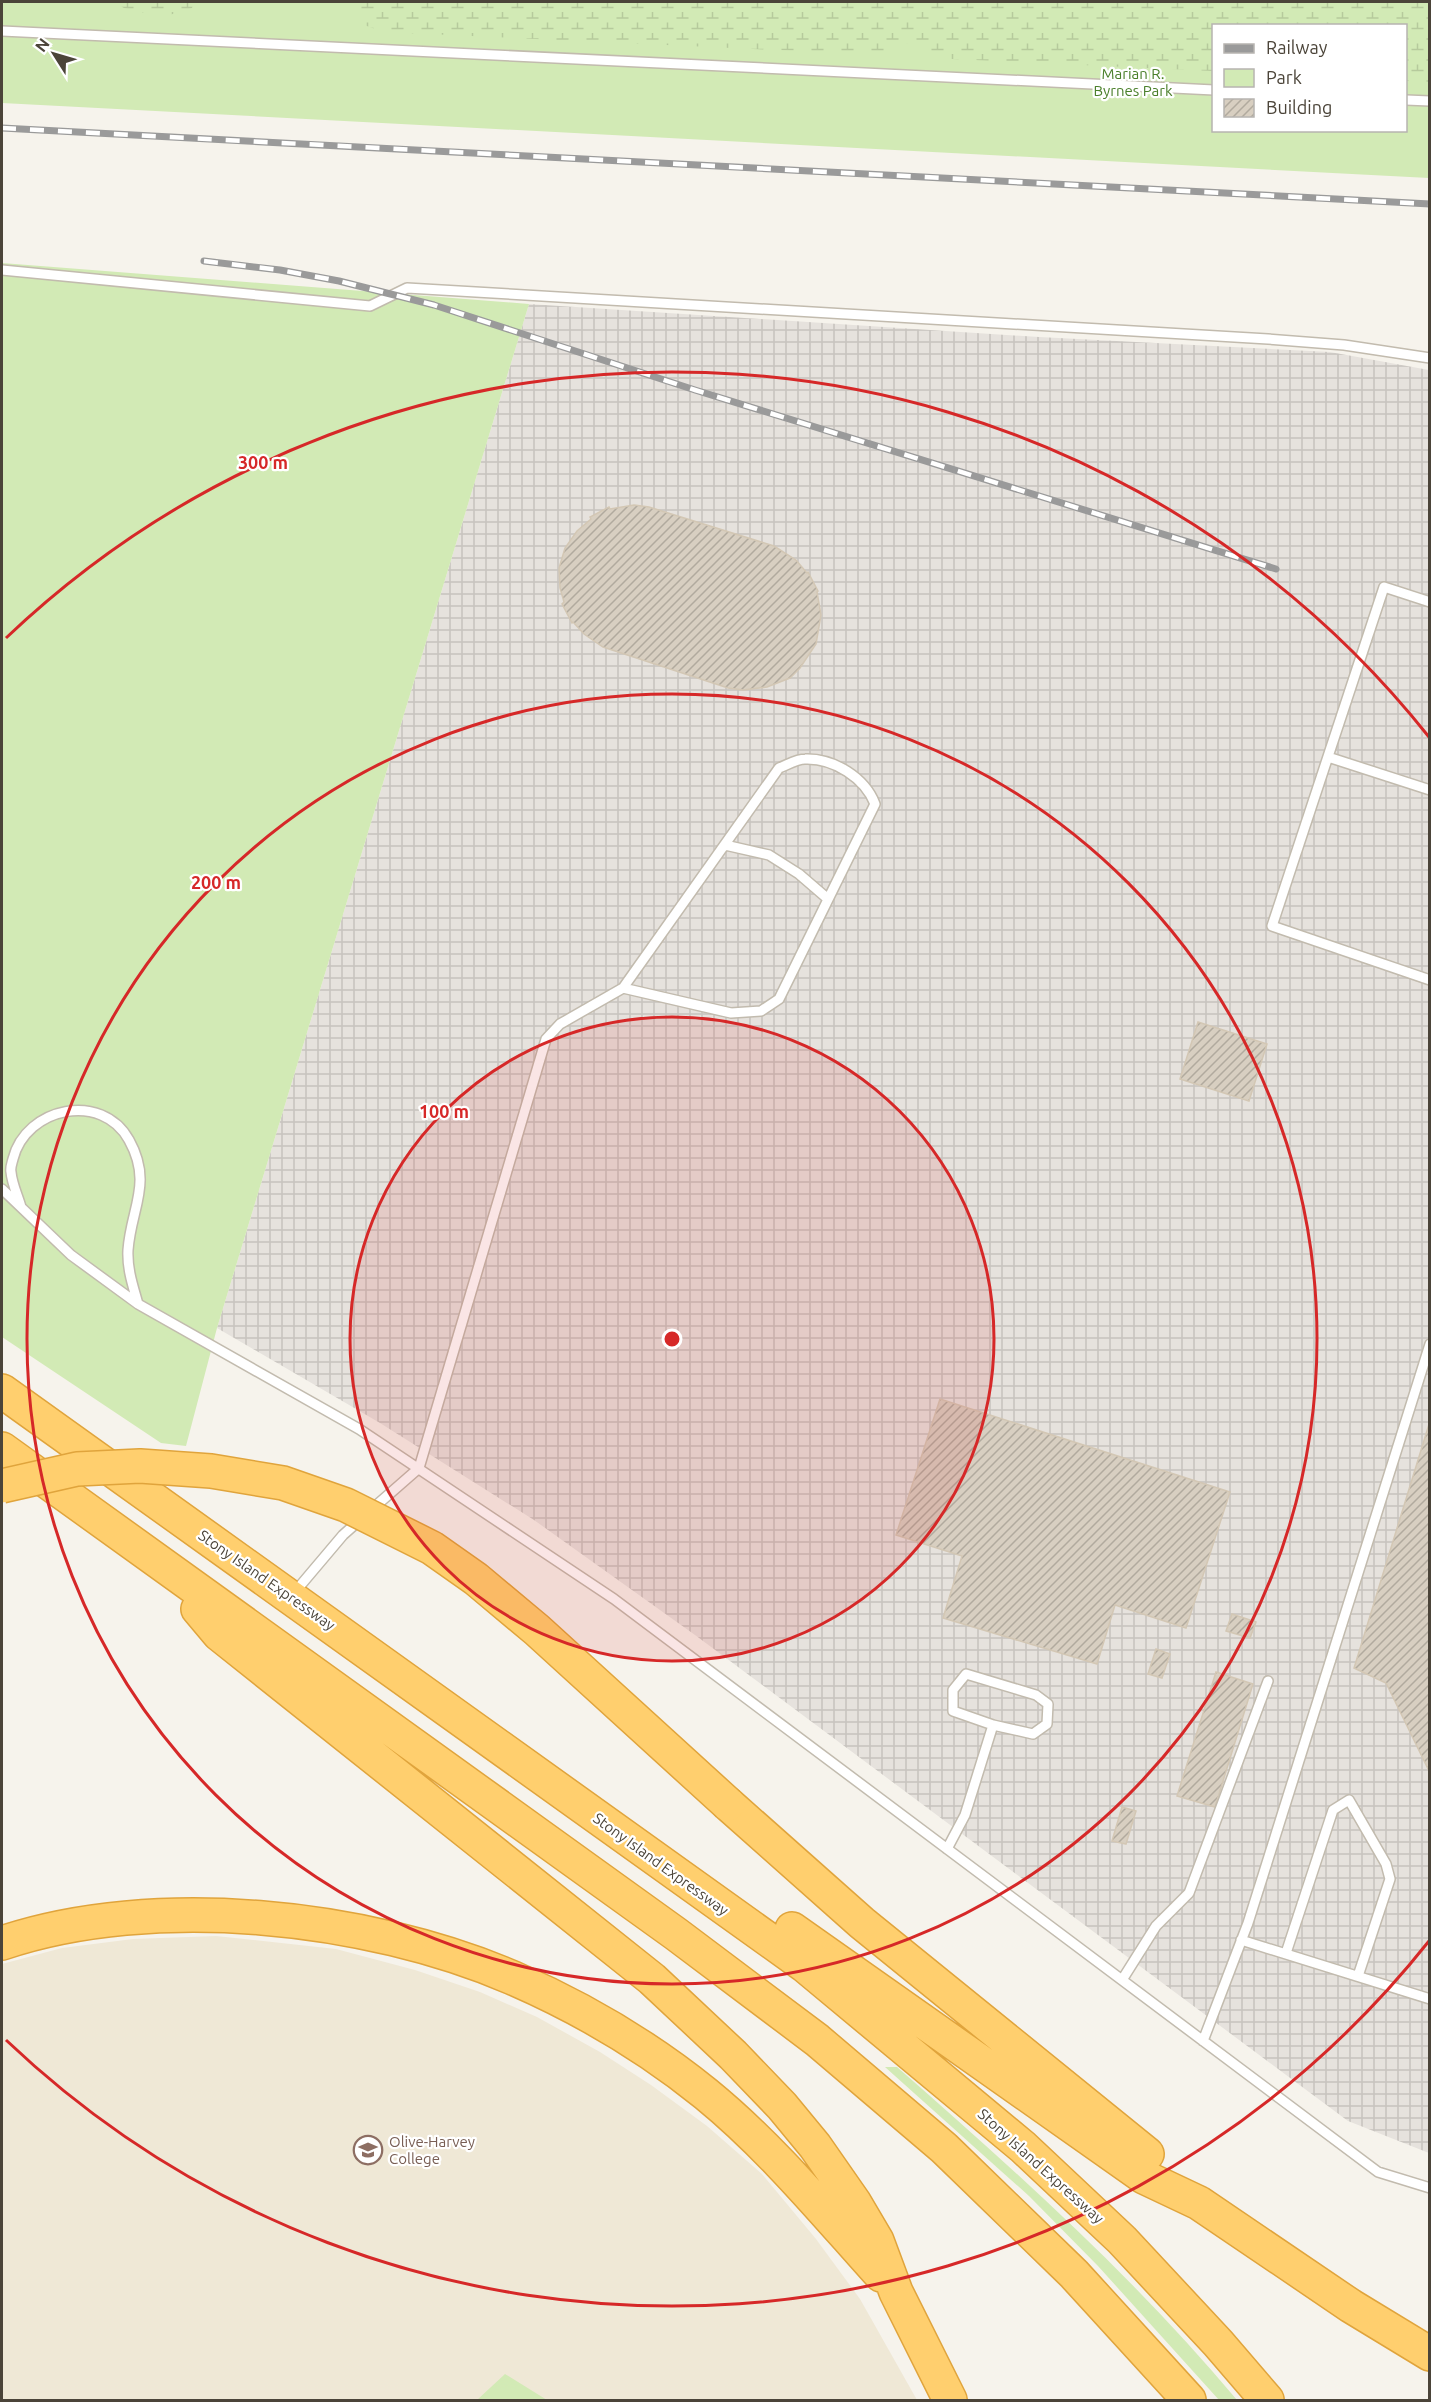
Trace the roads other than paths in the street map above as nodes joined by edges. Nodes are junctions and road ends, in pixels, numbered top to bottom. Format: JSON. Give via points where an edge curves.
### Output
{"nodes":[{"id":1,"x":2,"y":31,"type":"edge"},
{"id":2,"x":1212,"y":90,"type":"edge"},
{"id":3,"x":1407,"y":100,"type":"edge"},
{"id":4,"x":1430,"y":101,"type":"edge"},
{"id":5,"x":2,"y":270,"type":"edge"},
{"id":6,"x":1430,"y":358,"type":"edge"},
{"id":7,"x":1430,"y":602,"type":"edge"},
{"id":8,"x":1328,"y":757,"type":"junction"},
{"id":9,"x":1430,"y":790,"type":"edge"},
{"id":10,"x":725,"y":845,"type":"junction"},
{"id":11,"x":828,"y":899,"type":"junction"},
{"id":12,"x":1430,"y":980,"type":"edge"},
{"id":13,"x":623,"y":988,"type":"junction"},
{"id":14,"x":2,"y":1189,"type":"edge"},
{"id":15,"x":22,"y":1208,"type":"junction"},
{"id":16,"x":138,"y":1304,"type":"junction"},
{"id":17,"x":1430,"y":1344,"type":"edge"},
{"id":18,"x":2,"y":1391,"type":"edge"},
{"id":19,"x":2,"y":1449,"type":"edge"},
{"id":20,"x":418,"y":1468,"type":"junction"},
{"id":21,"x":2,"y":1486,"type":"edge"},
{"id":22,"x":163,"y":1566,"type":"junction"},
{"id":23,"x":291,"y":1597,"type":"junction"},
{"id":24,"x":1268,"y":1681,"type":"dead end"},
{"id":25,"x":993,"y":1725,"type":"junction"},
{"id":26,"x":533,"y":1771,"type":"junction"},
{"id":27,"x":947,"y":1848,"type":"junction"},
{"id":28,"x":1241,"y":1940,"type":"junction"},
{"id":29,"x":2,"y":1943,"type":"edge"},
{"id":30,"x":1286,"y":1953,"type":"junction"},
{"id":31,"x":1358,"y":1976,"type":"junction"},
{"id":32,"x":1122,"y":1980,"type":"junction"},
{"id":33,"x":1430,"y":1999,"type":"edge"},
{"id":34,"x":1203,"y":2041,"type":"junction"},
{"id":35,"x":1430,"y":2188,"type":"edge"},
{"id":36,"x":1198,"y":2203,"type":"junction"},
{"id":37,"x":896,"y":2292,"type":"junction"},
{"id":38,"x":1352,"y":2306,"type":"junction"},
{"id":39,"x":1430,"y":2354,"type":"edge"},
{"id":40,"x":1430,"y":2364,"type":"edge"},
{"id":41,"x":950,"y":2400,"type":"edge"},
{"id":42,"x":1190,"y":2400,"type":"edge"},
{"id":43,"x":1267,"y":2400,"type":"edge"}],
"edges":[{"from":1,"to":2,"type":"lane"},
{"from":3,"to":4,"type":"lane"},
{"from":5,"to":6,"type":"lane","via":[[370,306],[407,288],[1268,339]]},
{"from":7,"to":8,"type":"lane","via":[[1384,587]]},
{"from":8,"to":9,"type":"lane"},
{"from":8,"to":12,"type":"lane","via":[[1272,926]]},
{"from":10,"to":11,"type":"lane","via":[[769,855]]},
{"from":10,"to":11,"type":"lane","via":[[779,768],[803,759],[827,760],[870,791],[875,804]]},
{"from":10,"to":13,"type":"lane"},
{"from":11,"to":13,"type":"lane","via":[[779,999],[761,1011],[731,1013]]},
{"from":13,"to":20,"type":"lane","via":[[560,1024],[546,1039]]},
{"from":14,"to":15,"type":"lane"},
{"from":15,"to":16,"type":"lane","via":[[71,1255]]},
{"from":15,"to":16,"type":"lane","via":[[10,1171],[16,1147],[29,1129],[54,1113],[80,1110],[108,1117],[128,1137],[139,1160],[141,1188],[128,1249],[129,1273]]},
{"from":16,"to":20,"type":"lane"},
{"from":17,"to":28,"type":"lane"},
{"from":18,"to":23,"type":"highway","name":"Stony Island Expressway"},
{"from":19,"to":22,"type":"highway"},
{"from":20,"to":23,"type":"lane","via":[[343,1535]]},
{"from":20,"to":27,"type":"lane","via":[[614,1599]]},
{"from":21,"to":36,"type":"highway","bridge":true,"via":[[77,1469],[140,1466],[211,1471],[283,1483],[346,1505],[432,1548],[537,1630],[862,1923],[1152,2158]]},
{"from":22,"to":37,"type":"highway","via":[[219,1634],[652,1979],[733,2055],[815,2146],[854,2202],[877,2241]]},
{"from":22,"to":42,"type":"highway","via":[[676,1934],[817,2040],[944,2148],[1074,2274]]},
{"from":23,"to":26,"type":"highway","name":"Stony Island Expressway"},
{"from":24,"to":32,"type":"lane","via":[[1189,1893],[1156,1926]]},
{"from":25,"to":25,"type":"lane","via":[[953,1711],[953,1690],[966,1674],[1036,1695],[1048,1704],[1047,1724],[1033,1734]]},
{"from":25,"to":27,"type":"lane","via":[[965,1815]]},
{"from":26,"to":36,"type":"highway","via":[[627,1814],[1144,2176]]},
{"from":26,"to":43,"type":"highway","name":"Stony Island Expressway","via":[[804,1965],[1023,2147],[1122,2240]]},
{"from":27,"to":32,"type":"lane"},
{"from":28,"to":30,"type":"lane"},
{"from":28,"to":34,"type":"lane"},
{"from":29,"to":37,"type":"highway","via":[[88,1922],[145,1916],[272,1919],[393,1939],[511,1977],[618,2032],[706,2094],[756,2138]]},
{"from":30,"to":31,"type":"lane"},
{"from":30,"to":31,"type":"lane","via":[[1333,1810],[1349,1800],[1386,1864],[1390,1879]]},
{"from":31,"to":33,"type":"lane"},
{"from":32,"to":34,"type":"lane"},
{"from":34,"to":35,"type":"lane","via":[[1378,2172]]},
{"from":36,"to":38,"type":"highway"},
{"from":37,"to":41,"type":"highway"},
{"from":38,"to":39,"type":"highway"},
{"from":38,"to":40,"type":"highway"}]}
